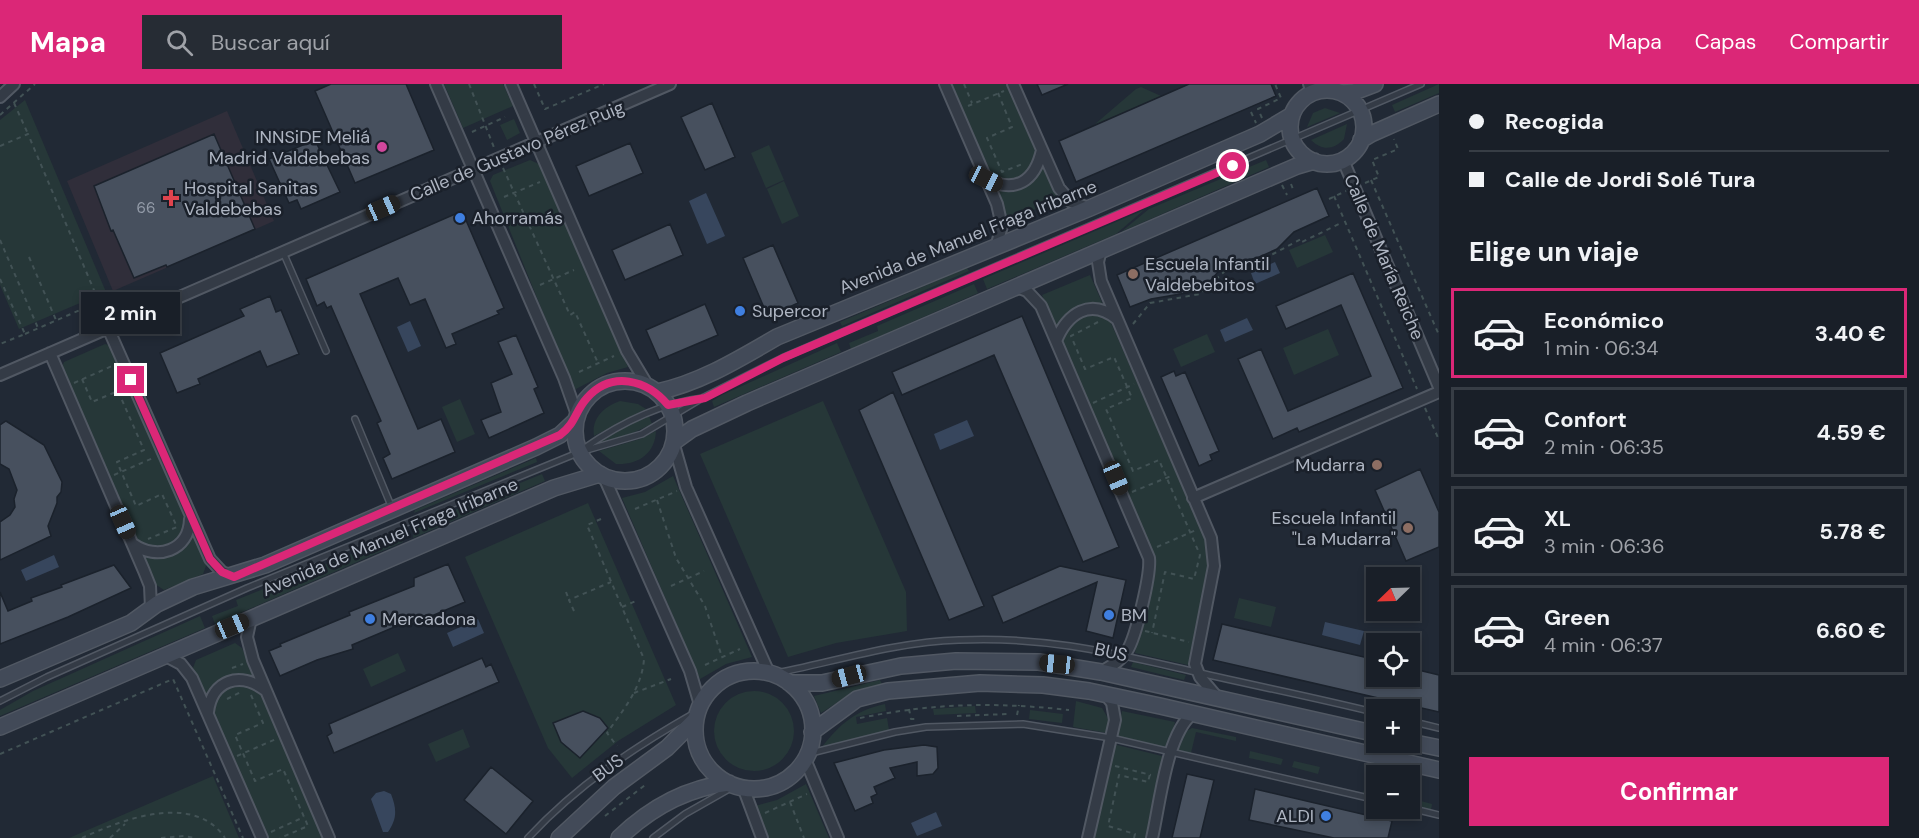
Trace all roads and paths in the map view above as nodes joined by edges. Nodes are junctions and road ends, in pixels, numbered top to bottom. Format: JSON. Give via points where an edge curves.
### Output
{"nodes":[{"id":1,"x":14,"y":84,"type":"edge"},
{"id":2,"x":35,"y":84,"type":"edge"},
{"id":3,"x":436,"y":84,"type":"edge"},
{"id":4,"x":469,"y":84,"type":"edge"},
{"id":5,"x":511,"y":84,"type":"edge"},
{"id":6,"x":534,"y":84,"type":"edge"},
{"id":7,"x":604,"y":84,"type":"edge"},
{"id":8,"x":670,"y":84,"type":"edge"},
{"id":9,"x":945,"y":84,"type":"edge"},
{"id":10,"x":964,"y":84,"type":"edge"},
{"id":11,"x":1275,"y":84,"type":"edge"},
{"id":12,"x":1375,"y":84,"type":"edge"},
{"id":13,"x":1421,"y":84,"type":"edge"},
{"id":14,"x":1010,"y":87,"type":"edge"},
{"id":15,"x":1311,"y":88,"type":"edge"},
{"id":16,"x":998,"y":93,"type":"junction"},
{"id":17,"x":1342,"y":93,"type":"junction"},
{"id":18,"x":0,"y":97,"type":"edge"},
{"id":19,"x":14,"y":103,"type":"junction"},
{"id":20,"x":973,"y":104,"type":"junction"},
{"id":21,"x":1439,"y":104,"type":"edge"},
{"id":22,"x":967,"y":107,"type":"dead end"},
{"id":23,"x":1360,"y":111,"type":"junction"},
{"id":24,"x":1251,"y":112,"type":"dead end"},
{"id":25,"x":0,"y":115,"type":"edge"},
{"id":26,"x":1292,"y":115,"type":"junction"},
{"id":27,"x":505,"y":117,"type":"dead end"},
{"id":28,"x":1264,"y":123,"type":"dead end"},
{"id":29,"x":485,"y":126,"type":"junction"},
{"id":30,"x":1257,"y":126,"type":"dead end"},
{"id":31,"x":472,"y":132,"type":"dead end"},
{"id":32,"x":28,"y":134,"type":"junction"},
{"id":33,"x":1392,"y":135,"type":"dead end"},
{"id":34,"x":1293,"y":140,"type":"junction"},
{"id":35,"x":1361,"y":140,"type":"junction"},
{"id":36,"x":536,"y":142,"type":"junction"},
{"id":37,"x":0,"y":146,"type":"edge"},
{"id":38,"x":1042,"y":150,"type":"junction"},
{"id":39,"x":499,"y":158,"type":"junction"},
{"id":40,"x":1343,"y":160,"type":"junction"},
{"id":41,"x":1314,"y":161,"type":"junction"},
{"id":42,"x":1028,"y":162,"type":"dead end"},
{"id":43,"x":473,"y":169,"type":"junction"},
{"id":44,"x":986,"y":179,"type":"junction"},
{"id":45,"x":540,"y":182,"type":"dead end"},
{"id":46,"x":1281,"y":183,"type":"dead end"},
{"id":47,"x":515,"y":193,"type":"junction"},
{"id":48,"x":1287,"y":195,"type":"dead end"},
{"id":49,"x":504,"y":197,"type":"dead end"},
{"id":50,"x":1329,"y":198,"type":"dead end"},
{"id":51,"x":1090,"y":208,"type":"junction"},
{"id":52,"x":1339,"y":224,"type":"dead end"},
{"id":53,"x":0,"y":240,"type":"edge"},
{"id":54,"x":996,"y":247,"type":"junction"},
{"id":55,"x":1101,"y":250,"type":"junction"},
{"id":56,"x":283,"y":252,"type":"junction"},
{"id":57,"x":29,"y":257,"type":"dead end"},
{"id":58,"x":574,"y":270,"type":"dead end"},
{"id":59,"x":0,"y":279,"type":"edge"},
{"id":60,"x":555,"y":279,"type":"junction"},
{"id":61,"x":540,"y":285,"type":"dead end"},
{"id":62,"x":1017,"y":287,"type":"junction"},
{"id":63,"x":110,"y":297,"type":"dead end"},
{"id":64,"x":99,"y":302,"type":"junction"},
{"id":65,"x":1117,"y":319,"type":"junction"},
{"id":66,"x":56,"y":320,"type":"junction"},
{"id":67,"x":1098,"y":323,"type":"dead end"},
{"id":68,"x":1128,"y":326,"type":"dead end"},
{"id":69,"x":38,"y":328,"type":"junction"},
{"id":70,"x":108,"y":328,"type":"junction"},
{"id":71,"x":25,"y":334,"type":"junction"},
{"id":72,"x":1439,"y":335,"type":"edge"},
{"id":73,"x":1056,"y":341,"type":"junction"},
{"id":74,"x":0,"y":344,"type":"edge"},
{"id":75,"x":326,"y":351,"type":"dead end"},
{"id":76,"x":50,"y":353,"type":"junction"},
{"id":77,"x":614,"y":357,"type":"dead end"},
{"id":78,"x":598,"y":363,"type":"junction"},
{"id":79,"x":118,"y":364,"type":"dead end"},
{"id":80,"x":579,"y":372,"type":"dead end"},
{"id":81,"x":0,"y":375,"type":"edge"},
{"id":82,"x":82,"y":379,"type":"junction"},
{"id":83,"x":71,"y":384,"type":"dead end"},
{"id":84,"x":1134,"y":384,"type":"dead end"},
{"id":85,"x":1127,"y":387,"type":"junction"},
{"id":86,"x":1439,"y":387,"type":"edge"},
{"id":87,"x":652,"y":389,"type":"junction"},
{"id":88,"x":1439,"y":392,"type":"edge"},
{"id":89,"x":1419,"y":393,"type":"dead end"},
{"id":90,"x":705,"y":398,"type":"junction"},
{"id":91,"x":1092,"y":403,"type":"dead end"},
{"id":92,"x":1426,"y":410,"type":"dead end"},
{"id":93,"x":671,"y":411,"type":"junction"},
{"id":94,"x":577,"y":417,"type":"junction"},
{"id":95,"x":355,"y":419,"type":"dead end"},
{"id":96,"x":1439,"y":426,"type":"edge"},
{"id":97,"x":1435,"y":427,"type":"dead end"},
{"id":98,"x":1439,"y":440,"type":"edge"},
{"id":99,"x":674,"y":444,"type":"junction"},
{"id":100,"x":580,"y":452,"type":"junction"},
{"id":101,"x":156,"y":457,"type":"dead end"},
{"id":102,"x":122,"y":471,"type":"junction"},
{"id":103,"x":1174,"y":474,"type":"dead end"},
{"id":104,"x":602,"y":475,"type":"junction"},
{"id":105,"x":112,"y":476,"type":"dead end"},
{"id":106,"x":1167,"y":477,"type":"junction"},
{"id":107,"x":677,"y":491,"type":"dead end"},
{"id":108,"x":1132,"y":492,"type":"dead end"},
{"id":109,"x":1193,"y":498,"type":"junction"},
{"id":110,"x":657,"y":500,"type":"junction"},
{"id":111,"x":635,"y":509,"type":"dead end"},
{"id":112,"x":391,"y":510,"type":"junction"},
{"id":113,"x":190,"y":516,"type":"junction"},
{"id":114,"x":601,"y":519,"type":"dead end"},
{"id":115,"x":1198,"y":528,"type":"dead end"},
{"id":116,"x":1190,"y":532,"type":"junction"},
{"id":117,"x":133,"y":544,"type":"junction"},
{"id":118,"x":152,"y":548,"type":"dead end"},
{"id":119,"x":1155,"y":548,"type":"dead end"},
{"id":120,"x":704,"y":572,"type":"dead end"},
{"id":121,"x":234,"y":577,"type":"junction"},
{"id":122,"x":688,"y":578,"type":"junction"},
{"id":123,"x":611,"y":582,"type":"junction"},
{"id":124,"x":671,"y":586,"type":"dead end"},
{"id":125,"x":566,"y":592,"type":"dead end"},
{"id":126,"x":569,"y":600,"type":"junction"},
{"id":127,"x":636,"y":601,"type":"dead end"},
{"id":128,"x":622,"y":607,"type":"junction"},
{"id":129,"x":151,"y":608,"type":"junction"},
{"id":130,"x":574,"y":611,"type":"dead end"},
{"id":131,"x":251,"y":618,"type":"junction"},
{"id":132,"x":1144,"y":631,"type":"dead end"},
{"id":133,"x":1152,"y":633,"type":"junction"},
{"id":134,"x":1189,"y":642,"type":"dead end"},
{"id":135,"x":740,"y":649,"type":"dead end"},
{"id":136,"x":164,"y":655,"type":"junction"},
{"id":137,"x":1125,"y":655,"type":"junction"},
{"id":138,"x":722,"y":657,"type":"junction"},
{"id":139,"x":705,"y":665,"type":"dead end"},
{"id":140,"x":1101,"y":672,"type":"junction"},
{"id":141,"x":770,"y":673,"type":"junction"},
{"id":142,"x":1197,"y":673,"type":"junction"},
{"id":143,"x":0,"y":679,"type":"edge"},
{"id":144,"x":671,"y":680,"type":"dead end"},
{"id":145,"x":789,"y":683,"type":"junction"},
{"id":146,"x":215,"y":690,"type":"junction"},
{"id":147,"x":266,"y":690,"type":"junction"},
{"id":148,"x":633,"y":694,"type":"junction"},
{"id":149,"x":1105,"y":694,"type":"junction"},
{"id":150,"x":1219,"y":698,"type":"junction"},
{"id":151,"x":0,"y":701,"type":"edge"},
{"id":152,"x":1019,"y":705,"type":"junction"},
{"id":153,"x":909,"y":709,"type":"junction"},
{"id":154,"x":1069,"y":710,"type":"dead end"},
{"id":155,"x":1366,"y":711,"type":"edge"},
{"id":156,"x":698,"y":712,"type":"junction"},
{"id":157,"x":208,"y":713,"type":"junction"},
{"id":158,"x":1193,"y":713,"type":"junction"},
{"id":159,"x":953,"y":716,"type":"dead end"},
{"id":160,"x":860,"y":718,"type":"dead end"},
{"id":161,"x":921,"y":718,"type":"dead end"},
{"id":162,"x":1420,"y":723,"type":"edge"},
{"id":163,"x":0,"y":727,"type":"edge"},
{"id":164,"x":1439,"y":728,"type":"edge"},
{"id":165,"x":1366,"y":731,"type":"edge"},
{"id":166,"x":812,"y":732,"type":"junction"},
{"id":167,"x":1111,"y":738,"type":"junction"},
{"id":168,"x":276,"y":739,"type":"dead end"},
{"id":169,"x":1420,"y":744,"type":"edge"},
{"id":170,"x":616,"y":746,"type":"dead end"},
{"id":171,"x":1439,"y":748,"type":"edge"},
{"id":172,"x":1172,"y":752,"type":"junction"},
{"id":173,"x":0,"y":754,"type":"edge"},
{"id":174,"x":243,"y":754,"type":"junction"},
{"id":175,"x":236,"y":757,"type":"dead end"},
{"id":176,"x":806,"y":757,"type":"junction"},
{"id":177,"x":1112,"y":766,"type":"dead end"},
{"id":178,"x":1439,"y":770,"type":"edge"},
{"id":179,"x":1150,"y":774,"type":"junction"},
{"id":180,"x":1159,"y":777,"type":"dead end"},
{"id":181,"x":645,"y":785,"type":"dead end"},
{"id":182,"x":736,"y":785,"type":"junction"},
{"id":183,"x":807,"y":795,"type":"dead end"},
{"id":184,"x":1366,"y":797,"type":"edge"},
{"id":185,"x":790,"y":802,"type":"junction"},
{"id":186,"x":1420,"y":810,"type":"edge"},
{"id":187,"x":764,"y":813,"type":"dead end"},
{"id":188,"x":310,"y":815,"type":"dead end"},
{"id":189,"x":1439,"y":815,"type":"edge"},
{"id":190,"x":304,"y":817,"type":"junction"},
{"id":191,"x":600,"y":820,"type":"dead end"},
{"id":192,"x":127,"y":822,"type":"junction"},
{"id":193,"x":266,"y":835,"type":"edge"},
{"id":194,"x":82,"y":838,"type":"edge"},
{"id":195,"x":110,"y":838,"type":"edge"},
{"id":196,"x":161,"y":838,"type":"edge"},
{"id":197,"x":195,"y":838,"type":"edge"},
{"id":198,"x":225,"y":838,"type":"edge"},
{"id":199,"x":243,"y":838,"type":"edge"},
{"id":200,"x":280,"y":838,"type":"edge"},
{"id":201,"x":329,"y":838,"type":"edge"},
{"id":202,"x":528,"y":838,"type":"edge"},
{"id":203,"x":558,"y":838,"type":"edge"},
{"id":204,"x":618,"y":838,"type":"edge"},
{"id":205,"x":653,"y":838,"type":"edge"},
{"id":206,"x":762,"y":838,"type":"edge"},
{"id":207,"x":804,"y":838,"type":"edge"},
{"id":208,"x":838,"y":838,"type":"edge"},
{"id":209,"x":1088,"y":838,"type":"edge"},
{"id":210,"x":1134,"y":838,"type":"edge"},
{"id":211,"x":1152,"y":838,"type":"edge"}],
"edges":[{"from":1,"to":18,"type":"street"},
{"from":2,"to":19,"type":"path"},
{"from":3,"to":43,"type":"street"},
{"from":4,"to":29,"type":"path"},
{"from":5,"to":36,"type":"street"},
{"from":6,"to":7,"type":"path","via":[[545,109]]},
{"from":8,"to":36,"type":"street","name":"Calle de Gustavo Pérez Puig"},
{"from":9,"to":44,"type":"street"},
{"from":10,"to":20,"type":"path"},
{"from":11,"to":28,"type":"path","via":[[1281,98],[1258,109]]},
{"from":12,"to":17,"type":"street"},
{"from":13,"to":23,"type":"lane"},
{"from":14,"to":16,"type":"path"},
{"from":14,"to":38,"type":"street"},
{"from":15,"to":17,"type":"street"},
{"from":15,"to":26,"type":"street","name":"Avenida de Manuel Fraga Iribarne"},
{"from":16,"to":20,"type":"path"},
{"from":16,"to":42,"type":"path","via":[[1012,127],[987,138],[1002,172]]},
{"from":17,"to":23,"type":"street"},
{"from":19,"to":25,"type":"path"},
{"from":19,"to":32,"type":"path"},
{"from":20,"to":22,"type":"path"},
{"from":21,"to":35,"type":"street"},
{"from":23,"to":34,"type":"lane","name":"Avenida de Manuel Fraga Iribarne"},
{"from":23,"to":35,"type":"street","via":[[1364,121]]},
{"from":24,"to":30,"type":"path"},
{"from":26,"to":34,"type":"street"},
{"from":26,"to":51,"type":"street","name":"Avenida de Manuel Fraga Iribarne","via":[[1260,134]]},
{"from":27,"to":29,"type":"path"},
{"from":29,"to":31,"type":"path"},
{"from":29,"to":39,"type":"path"},
{"from":32,"to":37,"type":"path"},
{"from":32,"to":64,"type":"path"},
{"from":33,"to":72,"type":"path","via":[[1398,149],[1372,160],[1379,177],[1371,180]]},
{"from":34,"to":41,"type":"street"},
{"from":34,"to":90,"type":"lane","name":"Avenida de Manuel Fraga Iribarne","via":[[783,358]]},
{"from":35,"to":40,"type":"street"},
{"from":36,"to":39,"type":"street","name":"Calle de Gustavo Pérez Puig"},
{"from":36,"to":87,"type":"street","via":[[627,351]]},
{"from":38,"to":44,"type":"street","via":[[1038,166],[1026,180],[1009,186]]},
{"from":38,"to":51,"type":"street","via":[[1062,194],[1071,202]]},
{"from":39,"to":43,"type":"street","name":"Calle de Gustavo Pérez Puig"},
{"from":39,"to":47,"type":"path"},
{"from":40,"to":41,"type":"street","via":[[1329,164]]},
{"from":40,"to":86,"type":"street","name":"Calle de María Reiche"},
{"from":41,"to":55,"type":"street"},
{"from":43,"to":56,"type":"street","name":"Calle de Gustavo Pérez Puig"},
{"from":43,"to":94,"type":"street"},
{"from":44,"to":54,"type":"street","via":[[1001,217]]},
{"from":45,"to":47,"type":"path"},
{"from":46,"to":48,"type":"path"},
{"from":47,"to":49,"type":"path"},
{"from":47,"to":60,"type":"path"},
{"from":50,"to":89,"type":"path","via":[[1334,196]]},
{"from":51,"to":54,"type":"street","name":"Avenida de Manuel Fraga Iribarne"},
{"from":52,"to":68,"type":"path","via":[[1273,254],[1237,264],[1200,294],[1150,303],[1137,322]]},
{"from":53,"to":69,"type":"path"},
{"from":54,"to":87,"type":"street","name":"Avenida de Manuel Fraga Iribarne","via":[[777,337],[744,358],[696,379]]},
{"from":55,"to":62,"type":"street"},
{"from":55,"to":65,"type":"street","via":[[1099,273]]},
{"from":56,"to":70,"type":"street","name":"Calle de Gustavo Pérez Puig"},
{"from":56,"to":75,"type":"lane"},
{"from":57,"to":66,"type":"path"},
{"from":58,"to":60,"type":"path"},
{"from":59,"to":71,"type":"path"},
{"from":60,"to":61,"type":"path"},
{"from":60,"to":78,"type":"path","via":[[570,315],[575,312]]},
{"from":62,"to":73,"type":"street","via":[[1027,291],[1041,306]]},
{"from":62,"to":99,"type":"street","via":[[713,418]]},
{"from":63,"to":64,"type":"path"},
{"from":64,"to":66,"type":"path"},
{"from":65,"to":73,"type":"street","via":[[1101,310],[1075,314],[1062,327]]},
{"from":65,"to":109,"type":"street"},
{"from":66,"to":69,"type":"path"},
{"from":67,"to":85,"type":"path","via":[[1071,336],[1086,369],[1114,357]]},
{"from":69,"to":71,"type":"path"},
{"from":70,"to":76,"type":"street","name":"Calle de Gustavo Pérez Puig"},
{"from":70,"to":113,"type":"street"},
{"from":71,"to":74,"type":"path"},
{"from":73,"to":137,"type":"street","via":[[1149,558],[1147,584],[1132,643]]},
{"from":76,"to":81,"type":"street","name":"Calle de Gustavo Pérez Puig"},
{"from":76,"to":117,"type":"street"},
{"from":77,"to":78,"type":"path"},
{"from":78,"to":80,"type":"path"},
{"from":79,"to":82,"type":"path"},
{"from":82,"to":83,"type":"path"},
{"from":82,"to":102,"type":"path","via":[[92,402],[118,391],[144,450],[117,462]]},
{"from":84,"to":85,"type":"path"},
{"from":85,"to":91,"type":"path"},
{"from":85,"to":106,"type":"path","via":[[1132,398],[1106,409],[1132,471],[1159,460]]},
{"from":87,"to":93,"type":"street"},
{"from":87,"to":94,"type":"street","name":"Avenida de Manuel Fraga Iribarne","via":[[624,380],[607,384],[587,398]]},
{"from":88,"to":109,"type":"street"},
{"from":90,"to":93,"type":"lane","name":"Avenida de Manuel Fraga Iribarne"},
{"from":90,"to":93,"type":"lane","name":"Avenida de Manuel Fraga Iribarne"},
{"from":92,"to":98,"type":"path"},
{"from":93,"to":99,"type":"street"},
{"from":93,"to":100,"type":"lane","via":[[624,423]]},
{"from":93,"to":100,"type":"lane","via":[[642,434]]},
{"from":94,"to":100,"type":"street","via":[[575,436]]},
{"from":94,"to":112,"type":"street","name":"Avenida de Manuel Fraga Iribarne","via":[[560,435]]},
{"from":95,"to":112,"type":"lane","via":[[392,503]]},
{"from":96,"to":97,"type":"path"},
{"from":99,"to":104,"type":"street","via":[[664,463],[645,478],[622,481]]},
{"from":99,"to":141,"type":"street","via":[[686,487]]},
{"from":100,"to":104,"type":"street"},
{"from":100,"to":151,"type":"lane","name":"Avenida de Manuel Fraga Iribarne","via":[[247,588]]},
{"from":101,"to":102,"type":"path"},
{"from":102,"to":105,"type":"path"},
{"from":102,"to":118,"type":"path","via":[[136,506],[162,494],[177,527],[148,539]]},
{"from":103,"to":106,"type":"path"},
{"from":104,"to":131,"type":"street","name":"Avenida de Manuel Fraga Iribarne","via":[[554,488]]},
{"from":104,"to":156,"type":"street","via":[[693,679]]},
{"from":106,"to":108,"type":"path"},
{"from":106,"to":116,"type":"path"},
{"from":107,"to":110,"type":"path"},
{"from":109,"to":142,"type":"street","via":[[1215,556],[1196,658]]},
{"from":110,"to":111,"type":"path"},
{"from":110,"to":122,"type":"path","via":[[676,558]]},
{"from":112,"to":121,"type":"street","name":"Avenida de Manuel Fraga Iribarne"},
{"from":113,"to":117,"type":"street","via":[[189,532],[177,548],[155,554]]},
{"from":113,"to":121,"type":"street","via":[[213,563]]},
{"from":114,"to":123,"type":"path","via":[[587,525]]},
{"from":115,"to":116,"type":"path"},
{"from":116,"to":119,"type":"path"},
{"from":116,"to":133,"type":"path","via":[[1200,555],[1194,579],[1165,572]]},
{"from":117,"to":129,"type":"street","via":[[150,586]]},
{"from":120,"to":122,"type":"path"},
{"from":121,"to":129,"type":"street","name":"Avenida de Manuel Fraga Iribarne","via":[[193,587]]},
{"from":122,"to":124,"type":"path"},
{"from":122,"to":138,"type":"path","via":[[705,606]]},
{"from":123,"to":126,"type":"path"},
{"from":123,"to":128,"type":"path"},
{"from":125,"to":126,"type":"path"},
{"from":126,"to":130,"type":"path"},
{"from":127,"to":128,"type":"path"},
{"from":128,"to":148,"type":"path","via":[[644,659],[643,673]]},
{"from":129,"to":143,"type":"street","name":"Avenida de Manuel Fraga Iribarne","via":[[131,623]]},
{"from":131,"to":136,"type":"street","name":"Avenida de Manuel Fraga Iribarne"},
{"from":131,"to":147,"type":"street","via":[[248,646]]},
{"from":132,"to":133,"type":"path"},
{"from":133,"to":134,"type":"path"},
{"from":135,"to":138,"type":"path"},
{"from":136,"to":157,"type":"street","via":[[177,660],[188,672]]},
{"from":136,"to":163,"type":"street","name":"Avenida de Manuel Fraga Iribarne"},
{"from":137,"to":140,"type":"street"},
{"from":137,"to":141,"type":"lane","name":"BUS","via":[[1046,642],[957,640],[856,653]]},
{"from":137,"to":142,"type":"lane","name":"BUS"},
{"from":138,"to":139,"type":"path"},
{"from":140,"to":145,"type":"street","via":[[1039,662],[968,661],[901,666],[822,683]]},
{"from":140,"to":150,"type":"street"},
{"from":141,"to":145,"type":"street"},
{"from":141,"to":156,"type":"street","via":[[746,671],[729,677],[709,691]]},
{"from":142,"to":150,"type":"street"},
{"from":142,"to":155,"type":"lane","name":"BUS"},
{"from":144,"to":148,"type":"path"},
{"from":145,"to":166,"type":"street","via":[[807,704]]},
{"from":146,"to":147,"type":"street","via":[[238,679],[255,682]]},
{"from":146,"to":157,"type":"street"},
{"from":146,"to":174,"type":"path","via":[[220,701],[249,689],[263,723],[235,735]]},
{"from":147,"to":201,"type":"street"},
{"from":148,"to":170,"type":"path","via":[[608,733]]},
{"from":149,"to":158,"type":"street"},
{"from":149,"to":166,"type":"street","via":[[1043,685],[980,683],[888,691],[857,699]]},
{"from":149,"to":167,"type":"street","via":[[1114,711]]},
{"from":150,"to":165,"type":"street"},
{"from":152,"to":153,"type":"path","via":[[954,704]]},
{"from":152,"to":154,"type":"path"},
{"from":152,"to":159,"type":"path","via":[[1018,715]]},
{"from":153,"to":160,"type":"path"},
{"from":153,"to":161,"type":"path","via":[[911,719]]},
{"from":156,"to":182,"type":"street","via":[[695,734],[702,756],[716,774]]},
{"from":156,"to":202,"type":"lane","name":"BUS","via":[[640,744],[591,780]]},
{"from":156,"to":203,"type":"street","via":[[667,748],[614,787]]},
{"from":157,"to":193,"type":"street"},
{"from":158,"to":172,"type":"street","via":[[1179,729]]},
{"from":158,"to":178,"type":"street"},
{"from":162,"to":164,"type":"lane"},
{"from":166,"to":176,"type":"street"},
{"from":167,"to":172,"type":"lane"},
{"from":167,"to":176,"type":"lane","via":[[1023,724],[937,726],[895,732]]},
{"from":167,"to":209,"type":"street"},
{"from":168,"to":174,"type":"path"},
{"from":169,"to":171,"type":"street"},
{"from":172,"to":184,"type":"lane"},
{"from":172,"to":211,"type":"street"},
{"from":173,"to":199,"type":"path","via":[[173,679]]},
{"from":174,"to":175,"type":"path"},
{"from":174,"to":190,"type":"path","via":[[255,781],[283,769]]},
{"from":176,"to":182,"type":"street","via":[[778,783],[756,789]]},
{"from":176,"to":208,"type":"street"},
{"from":177,"to":179,"type":"path"},
{"from":179,"to":180,"type":"path"},
{"from":179,"to":210,"type":"path","via":[[1148,782],[1119,776],[1108,826],[1135,834]]},
{"from":181,"to":191,"type":"path"},
{"from":182,"to":204,"type":"street","via":[[706,786],[669,800]]},
{"from":182,"to":205,"type":"lane","via":[[685,814]]},
{"from":182,"to":206,"type":"street"},
{"from":183,"to":185,"type":"path"},
{"from":185,"to":187,"type":"path"},
{"from":185,"to":207,"type":"path"},
{"from":186,"to":189,"type":"lane"},
{"from":188,"to":190,"type":"path"},
{"from":190,"to":193,"type":"path"},
{"from":190,"to":200,"type":"path","via":[[308,826]]},
{"from":192,"to":194,"type":"path"},
{"from":192,"to":195,"type":"path"},
{"from":192,"to":198,"type":"path","via":[[183,812],[212,822]]},
{"from":196,"to":197,"type":"path"}]}
